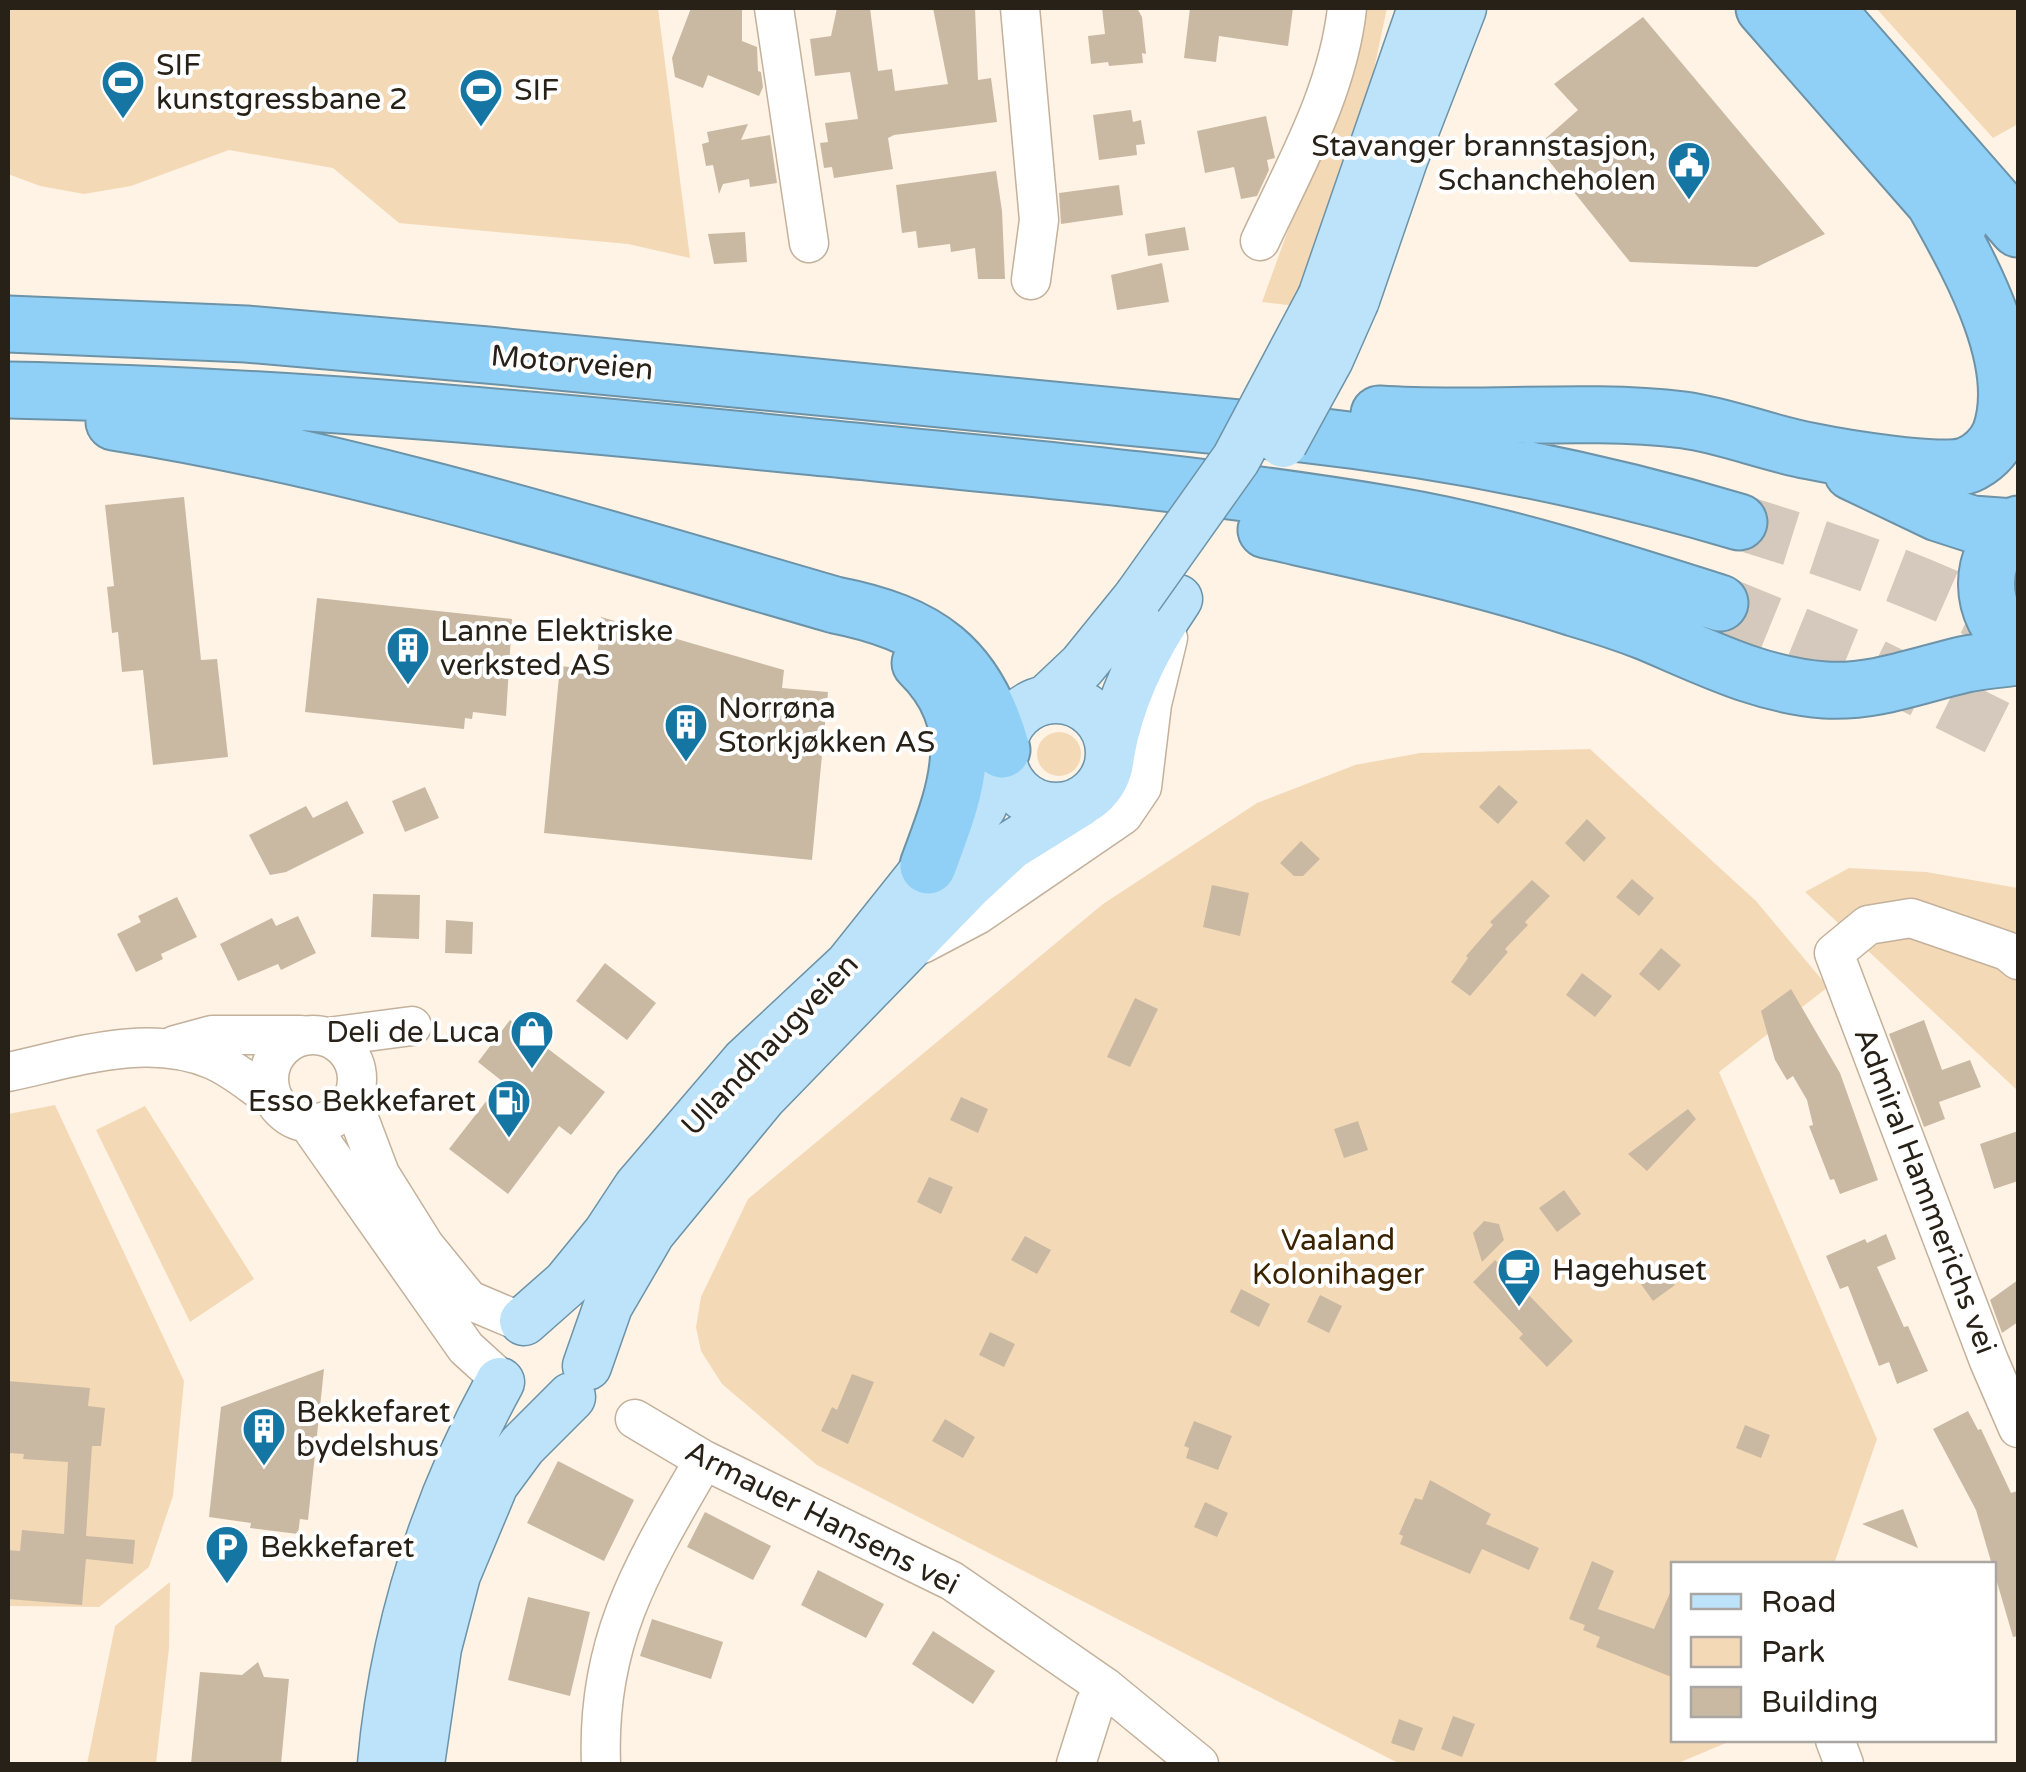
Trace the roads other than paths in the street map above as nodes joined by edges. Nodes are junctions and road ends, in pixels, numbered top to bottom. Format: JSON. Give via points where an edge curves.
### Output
{"nodes":[{"id":1,"x":774,"y":8,"type":"edge"},
{"id":2,"x":1020,"y":8,"type":"edge"},
{"id":3,"x":1347,"y":8,"type":"edge"},
{"id":4,"x":1422,"y":8,"type":"edge"},
{"id":5,"x":1462,"y":8,"type":"edge"},
{"id":6,"x":1478,"y":8,"type":"edge"},
{"id":7,"x":1764,"y":8,"type":"edge"},
{"id":8,"x":1826,"y":8,"type":"edge"},
{"id":9,"x":1431,"y":84,"type":"junction"},
{"id":10,"x":1934,"y":202,"type":"junction"},
{"id":11,"x":2018,"y":230,"type":"edge"},
{"id":12,"x":1260,"y":242,"type":"dead end"},
{"id":13,"x":809,"y":243,"type":"dead end"},
{"id":14,"x":1032,"y":280,"type":"dead end"},
{"id":15,"x":1339,"y":299,"type":"junction"},
{"id":16,"x":2018,"y":307,"type":"edge"},
{"id":17,"x":8,"y":324,"type":"edge"},
{"id":18,"x":8,"y":390,"type":"edge"},
{"id":19,"x":8,"y":406,"type":"edge"},
{"id":20,"x":1136,"y":416,"type":"junction"},
{"id":21,"x":1809,"y":451,"type":"junction"},
{"id":22,"x":1092,"y":476,"type":"junction"},
{"id":23,"x":1739,"y":522,"type":"tunnel mouth"},
{"id":24,"x":2016,"y":526,"type":"edge"},
{"id":25,"x":1158,"y":598,"type":"junction"},
{"id":26,"x":1720,"y":604,"type":"tunnel mouth"},
{"id":27,"x":835,"y":605,"type":"junction"},
{"id":28,"x":2018,"y":646,"type":"edge"},
{"id":29,"x":2018,"y":657,"type":"edge"},
{"id":30,"x":1046,"y":700,"type":"junction"},
{"id":31,"x":1110,"y":755,"type":"junction"},
{"id":32,"x":1002,"y":756,"type":"junction"},
{"id":33,"x":1079,"y":803,"type":"junction"},
{"id":34,"x":928,"y":866,"type":"junction"},
{"id":35,"x":906,"y":951,"type":"junction"},
{"id":36,"x":2018,"y":960,"type":"edge"},
{"id":37,"x":315,"y":1036,"type":"junction"},
{"id":38,"x":166,"y":1047,"type":"junction"},
{"id":39,"x":8,"y":1072,"type":"edge"},
{"id":40,"x":354,"y":1093,"type":"junction"},
{"id":41,"x":272,"y":1098,"type":"junction"},
{"id":42,"x":308,"y":1123,"type":"junction"},
{"id":43,"x":522,"y":1321,"type":"junction"},
{"id":44,"x":499,"y":1379,"type":"junction"},
{"id":45,"x":579,"y":1382,"type":"junction"},
{"id":46,"x":635,"y":1419,"type":"dead end"},
{"id":47,"x":2018,"y":1428,"type":"edge"},
{"id":48,"x":704,"y":1460,"type":"junction"},
{"id":49,"x":1105,"y":1687,"type":"junction"},
{"id":50,"x":382,"y":1764,"type":"edge"},
{"id":51,"x":420,"y":1764,"type":"edge"},
{"id":52,"x":601,"y":1764,"type":"edge"},
{"id":53,"x":1076,"y":1764,"type":"edge"},
{"id":54,"x":1200,"y":1764,"type":"edge"}],
"edges":[{"from":1,"to":13,"type":"street"},
{"from":2,"to":14,"type":"street","via":[[1039,220]]},
{"from":3,"to":12,"type":"street","via":[[1343,46],[1322,108]]},
{"from":4,"to":15,"type":"main road"},
{"from":5,"to":9,"type":"main road"},
{"from":6,"to":9,"type":"street"},
{"from":7,"to":10,"type":"highway"},
{"from":8,"to":11,"type":"highway"},
{"from":9,"to":15,"type":"main road"},
{"from":10,"to":16,"type":"highway","via":[[1991,260]]},
{"from":10,"to":21,"type":"highway","via":[[1999,328],[2010,378],[2006,422],[1984,455],[1966,466]]},
{"from":15,"to":25,"type":"main road","bridge":true,"via":[[1330,360],[1268,468]]},
{"from":17,"to":20,"type":"highway","name":"Motorveien","via":[[283,337]]},
{"from":18,"to":22,"type":"highway","name":"Motorveien","via":[[488,416]]},
{"from":19,"to":27,"type":"highway","via":[[326,464]]},
{"from":20,"to":21,"type":"highway","via":[[1248,404],[1386,414],[1610,416],[1684,420]]},
{"from":20,"to":23,"type":"highway","via":[[1501,462]]},
{"from":21,"to":24,"type":"highway","via":[[1938,512],[1972,524]]},
{"from":22,"to":26,"type":"highway","via":[[1394,516],[1544,549]]},
{"from":22,"to":29,"type":"highway","via":[[1170,508],[1571,606],[1740,673],[1791,686],[1873,688]]},
{"from":24,"to":28,"type":"highway","via":[[1998,544],[1986,586],[1999,628]]},
{"from":25,"to":30,"type":"main road"},
{"from":25,"to":31,"type":"main road","via":[[1154,636],[1129,686]]},
{"from":25,"to":35,"type":"street","name":"Ullandhaugveien","via":[[1142,786],[1123,816],[978,915]]},
{"from":27,"to":32,"type":"highway","via":[[914,628],[958,662],[993,716]]},
{"from":27,"to":34,"type":"highway","via":[[903,647],[942,688],[954,718],[958,775]]},
{"from":30,"to":31,"type":"main road","via":[[1091,712],[1102,724]]},
{"from":30,"to":32,"type":"main road","via":[[1013,720]]},
{"from":31,"to":33,"type":"main road","via":[[1101,783]]},
{"from":32,"to":33,"type":"main road","via":[[1007,777],[1030,801]]},
{"from":32,"to":34,"type":"main road","name":"Ullandhaugveien","via":[[982,807]]},
{"from":33,"to":35,"type":"main road","name":"Ullandhaugveien","via":[[1010,846]]},
{"from":34,"to":43,"type":"main road","name":"Ullandhaugveien","via":[[849,965],[745,1062],[638,1186],[567,1284]]},
{"from":35,"to":45,"type":"main road","name":"Ullandhaugveien","via":[[762,1097],[652,1232],[608,1306]]},
{"from":36,"to":47,"type":"street","name":"Admiral Hammerichs vei","via":[[1911,918],[1868,925],[1834,953]]},
{"from":37,"to":38,"type":"street","via":[[212,1036]]},
{"from":37,"to":40,"type":"street","via":[[351,1056]]},
{"from":37,"to":40,"type":"street","via":[[412,1026]]},
{"from":37,"to":41,"type":"street","via":[[280,1049],[272,1060]]},
{"from":38,"to":39,"type":"street","via":[[132,1047]]},
{"from":38,"to":41,"type":"street","via":[[214,1060]]},
{"from":40,"to":42,"type":"street","via":[[333,1118]]},
{"from":40,"to":43,"type":"street","via":[[380,1174],[425,1246],[469,1300]]},
{"from":41,"to":42,"type":"street","via":[[288,1116]]},
{"from":42,"to":44,"type":"street","via":[[466,1348]]},
{"from":43,"to":44,"type":"main road","via":[[497,1351]]},
{"from":43,"to":45,"type":"main road","via":[[554,1319],[579,1337],[585,1351]]},
{"from":44,"to":45,"type":"main road","via":[[507,1393],[545,1408]]},
{"from":44,"to":50,"type":"main road","via":[[439,1511],[402,1630]]},
{"from":45,"to":51,"type":"main road","name":"Ullandhaugveien","via":[[494,1484],[456,1575],[437,1648]]},
{"from":46,"to":48,"type":"street","name":"Armauer Hansens vei"},
{"from":48,"to":49,"type":"street","name":"Armauer Hansens vei","via":[[952,1581]]},
{"from":48,"to":52,"type":"street","via":[[620,1620],[599,1723]]},
{"from":49,"to":53,"type":"street"},
{"from":49,"to":54,"type":"street","name":"Armauer Hansens vei"}]}
